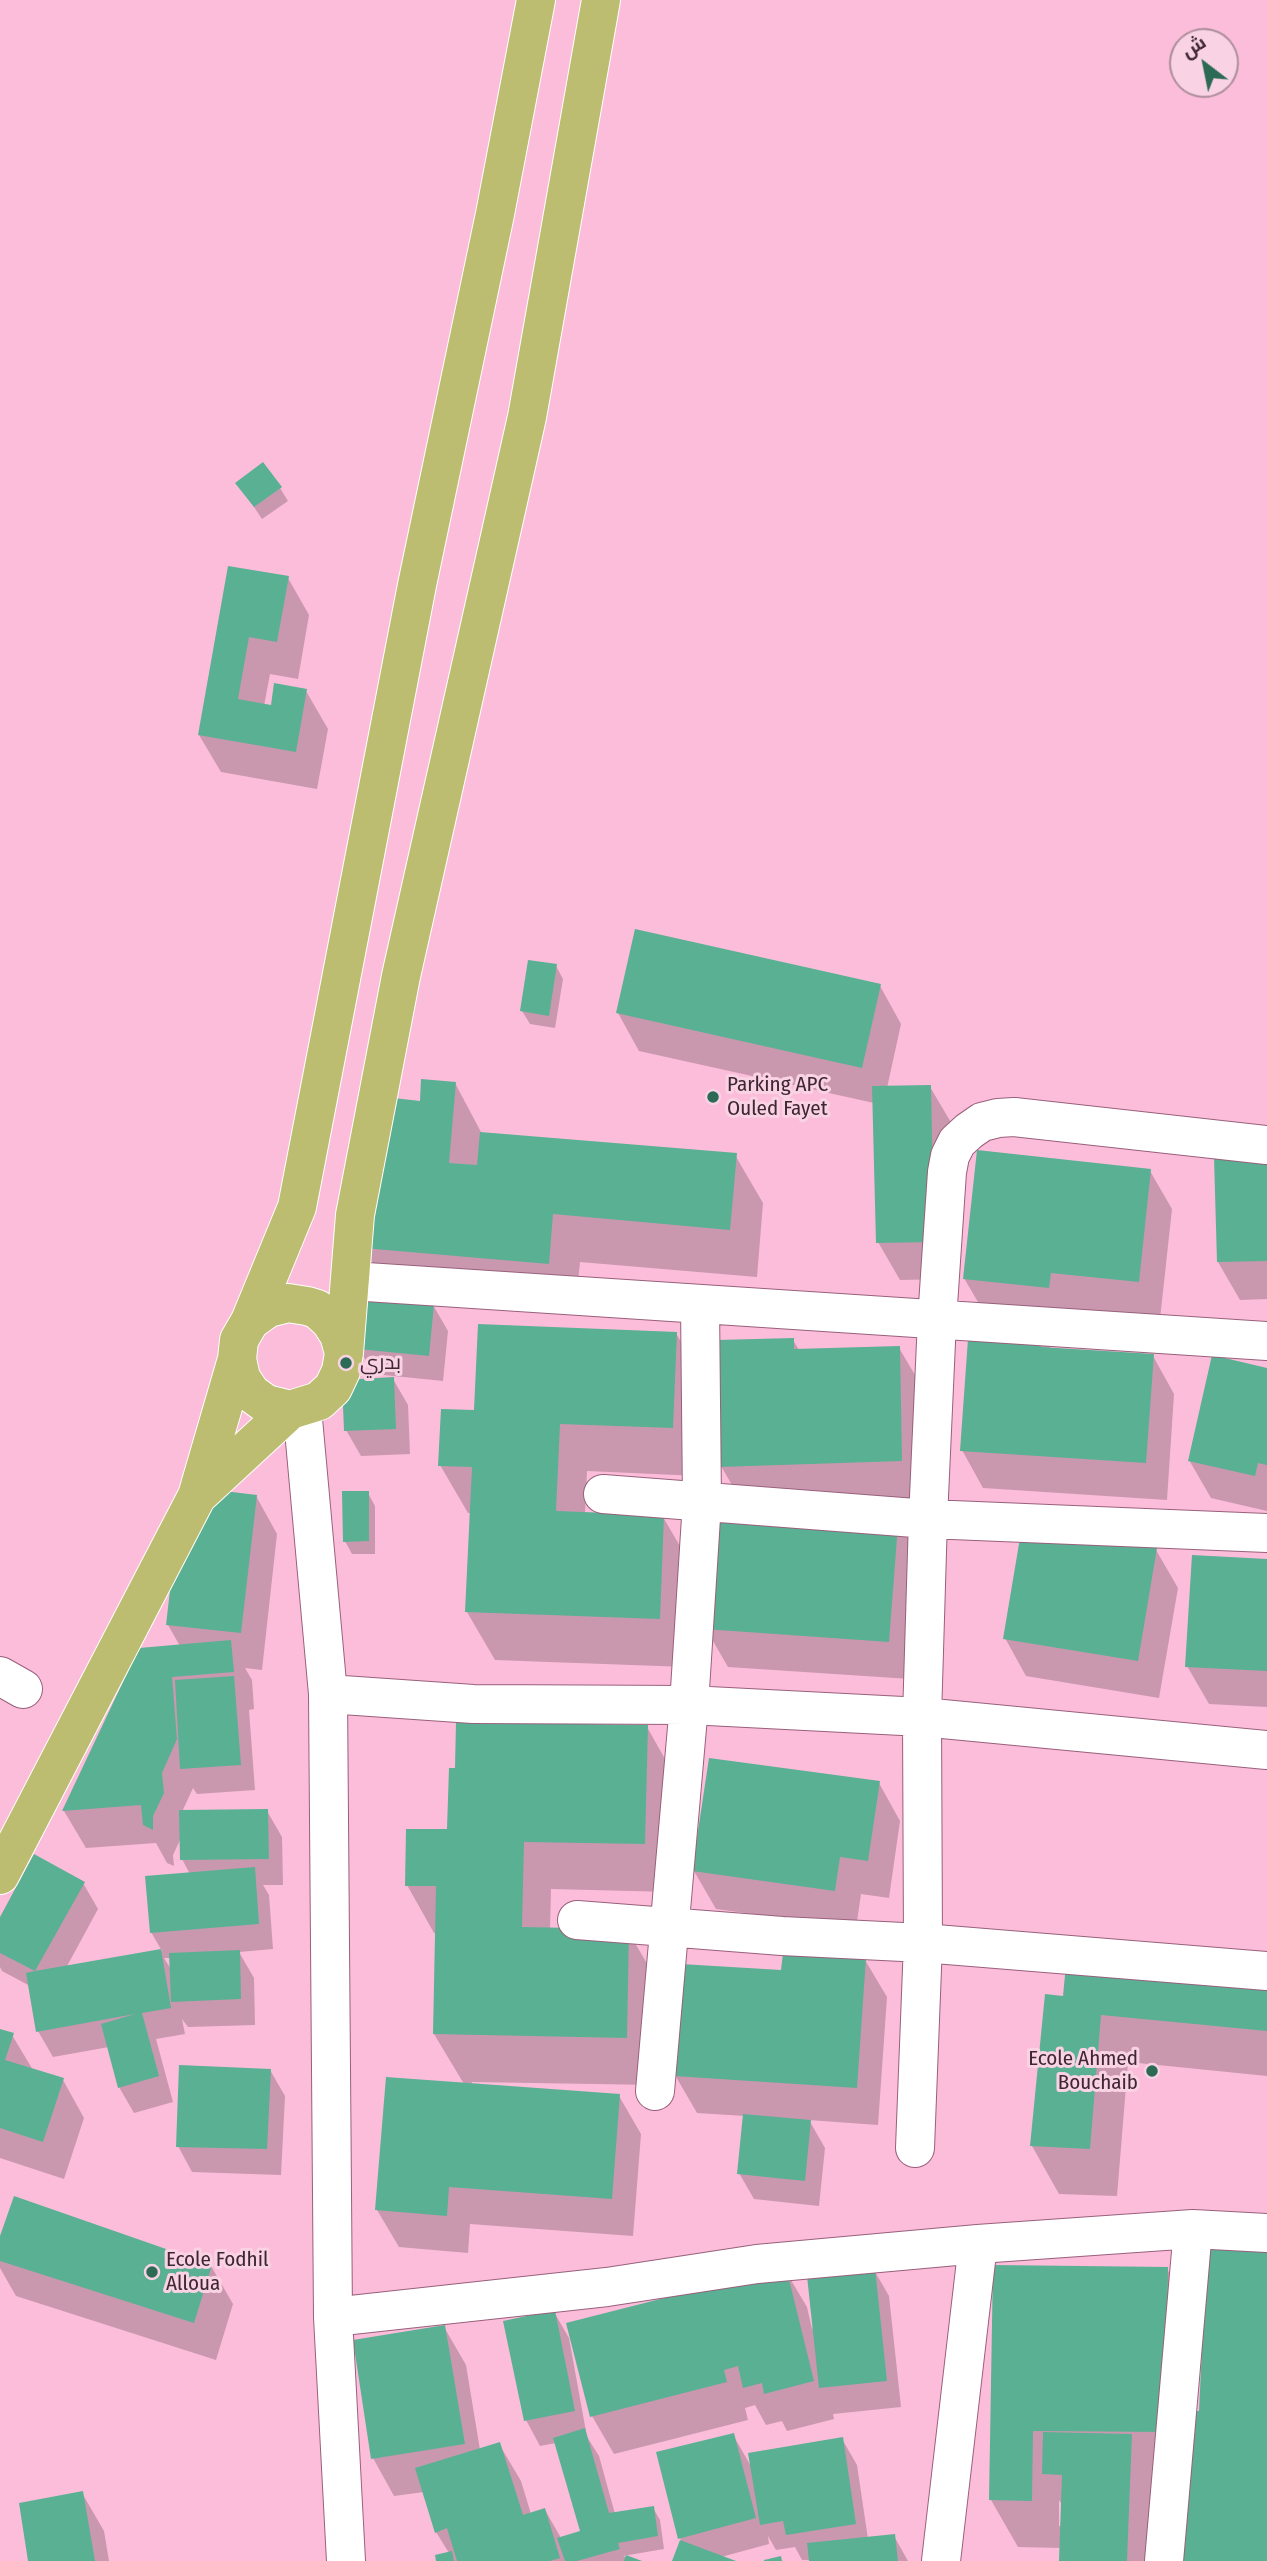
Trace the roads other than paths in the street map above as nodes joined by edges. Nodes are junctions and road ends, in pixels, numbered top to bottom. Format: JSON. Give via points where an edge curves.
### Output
{"nodes":[{"id":1,"x":537,"y":0,"type":"edge"},
{"id":2,"x":601,"y":0,"type":"edge"},
{"id":3,"x":1267,"y":1145,"type":"edge"},
{"id":4,"x":351,"y":1281,"type":"junction"},
{"id":5,"x":700,"y":1304,"type":"junction"},
{"id":6,"x":937,"y":1320,"type":"junction"},
{"id":7,"x":250,"y":1321,"type":"junction"},
{"id":8,"x":1267,"y":1341,"type":"edge"},
{"id":9,"x":344,"y":1353,"type":"junction"},
{"id":10,"x":237,"y":1359,"type":"junction"},
{"id":11,"x":296,"y":1409,"type":"junction"},
{"id":12,"x":603,"y":1494,"type":"dead end"},
{"id":13,"x":197,"y":1496,"type":"junction"},
{"id":14,"x":702,"y":1502,"type":"junction"},
{"id":15,"x":928,"y":1519,"type":"junction"},
{"id":16,"x":1267,"y":1533,"type":"edge"},
{"id":17,"x":328,"y":1694,"type":"junction"},
{"id":18,"x":689,"y":1705,"type":"junction"},
{"id":19,"x":922,"y":1717,"type":"junction"},
{"id":20,"x":1267,"y":1750,"type":"edge"},
{"id":21,"x":0,"y":1875,"type":"edge"},
{"id":22,"x":577,"y":1920,"type":"dead end"},
{"id":23,"x":670,"y":1928,"type":"junction"},
{"id":24,"x":923,"y":1943,"type":"junction"},
{"id":25,"x":1267,"y":1971,"type":"edge"},
{"id":26,"x":655,"y":2091,"type":"dead end"},
{"id":27,"x":915,"y":2148,"type":"dead end"},
{"id":28,"x":1193,"y":2229,"type":"junction"},
{"id":29,"x":1267,"y":2233,"type":"edge"},
{"id":30,"x":978,"y":2244,"type":"junction"},
{"id":31,"x":333,"y":2317,"type":"junction"},
{"id":32,"x":346,"y":2561,"type":"edge"},
{"id":33,"x":941,"y":2561,"type":"edge"},
{"id":34,"x":1164,"y":2561,"type":"edge"}],
"edges":[{"from":1,"to":7,"type":"main road","via":[[297,1207]]},
{"from":2,"to":4,"type":"main road","via":[[527,417],[399,989],[355,1215]]},
{"from":3,"to":6,"type":"street","via":[[1014,1117],[982,1122],[957,1142],[950,1156]]},
{"from":4,"to":5,"type":"street"},
{"from":4,"to":9,"type":"main road"},
{"from":5,"to":6,"type":"street"},
{"from":5,"to":14,"type":"street"},
{"from":6,"to":8,"type":"street"},
{"from":6,"to":15,"type":"street"},
{"from":7,"to":9,"type":"main road","via":[[268,1308],[288,1303],[307,1306],[330,1321],[340,1335]]},
{"from":7,"to":10,"type":"main road","via":[[239,1340]]},
{"from":9,"to":11,"type":"main road","via":[[333,1388],[319,1401]]},
{"from":10,"to":11,"type":"main road","via":[[241,1378],[251,1393],[266,1404]]},
{"from":10,"to":13,"type":"main road"},
{"from":11,"to":13,"type":"main road"},
{"from":11,"to":17,"type":"street"},
{"from":12,"to":14,"type":"street"},
{"from":13,"to":21,"type":"main road"},
{"from":14,"to":15,"type":"street"},
{"from":14,"to":18,"type":"street"},
{"from":15,"to":16,"type":"street"},
{"from":15,"to":19,"type":"street"},
{"from":17,"to":18,"type":"street","via":[[473,1704]]},
{"from":17,"to":31,"type":"street"},
{"from":18,"to":19,"type":"street"},
{"from":18,"to":23,"type":"street"},
{"from":19,"to":20,"type":"street"},
{"from":19,"to":24,"type":"street"},
{"from":22,"to":23,"type":"street"},
{"from":23,"to":24,"type":"street"},
{"from":23,"to":26,"type":"street"},
{"from":24,"to":25,"type":"street"},
{"from":24,"to":27,"type":"street"},
{"from":28,"to":29,"type":"street"},
{"from":28,"to":30,"type":"street"},
{"from":28,"to":34,"type":"street"},
{"from":30,"to":31,"type":"street","via":[[757,2264],[607,2287]]},
{"from":30,"to":33,"type":"street"},
{"from":31,"to":32,"type":"street"}]}
